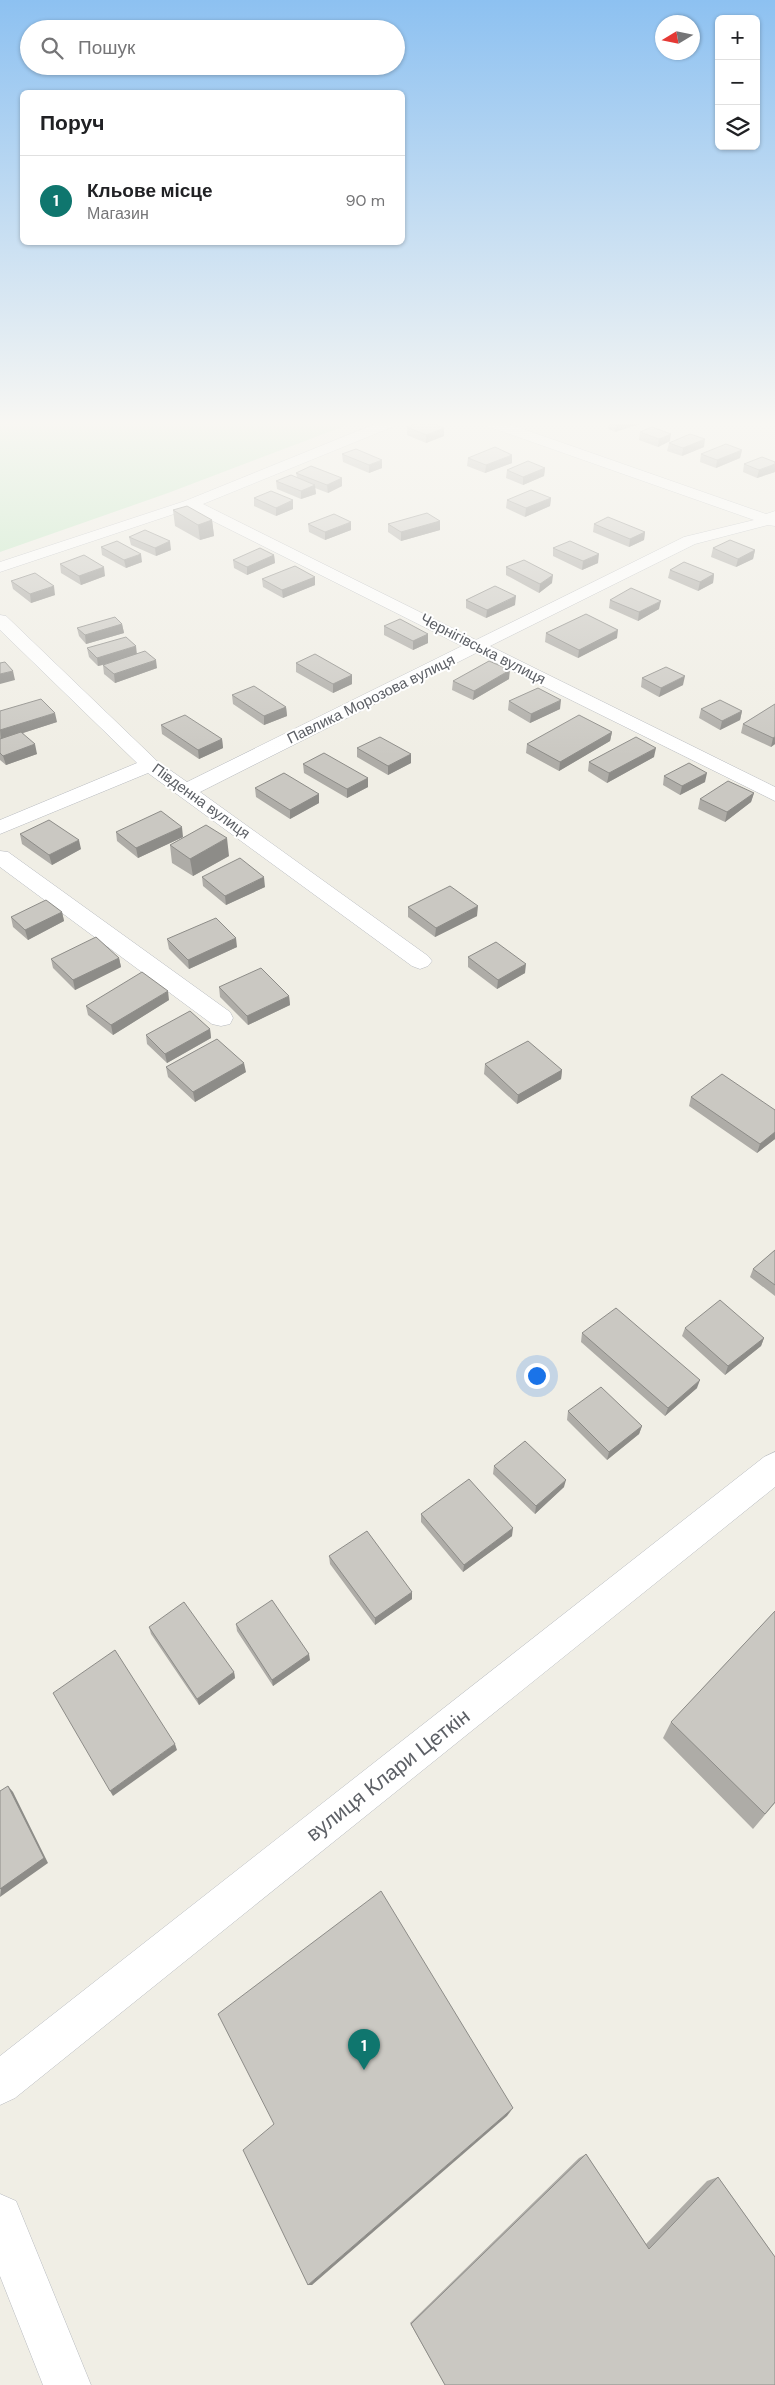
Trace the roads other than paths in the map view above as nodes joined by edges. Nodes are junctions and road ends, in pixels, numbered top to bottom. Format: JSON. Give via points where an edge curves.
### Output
{"nodes":[{"id":1,"x":102,"y":533,"type":"edge"},
{"id":2,"x":249,"y":533,"type":"edge"},
{"id":3,"x":719,"y":533,"type":"edge"},
{"id":4,"x":0,"y":567,"type":"edge"},
{"id":5,"x":0,"y":620,"type":"edge"},
{"id":6,"x":478,"y":646,"type":"junction"},
{"id":7,"x":150,"y":766,"type":"junction"},
{"id":8,"x":186,"y":791,"type":"junction"},
{"id":9,"x":775,"y":795,"type":"edge"},
{"id":10,"x":0,"y":828,"type":"edge"},
{"id":11,"x":0,"y":856,"type":"edge"},
{"id":12,"x":420,"y":961,"type":"dead end"},
{"id":13,"x":221,"y":1018,"type":"dead end"},
{"id":14,"x":775,"y":1467,"type":"edge"},
{"id":15,"x":0,"y":2083,"type":"edge"},
{"id":16,"x":0,"y":2217,"type":"edge"},
{"id":17,"x":67,"y":2385,"type":"edge"}],
"edges":[{"from":1,"to":4,"type":"street"},
{"from":2,"to":6,"type":"street","name":"Чернігівська вулиця"},
{"from":3,"to":6,"type":"street","name":"Павлика Морозова вулиця","via":[[690,540]]},
{"from":5,"to":7,"type":"street","name":"Південна вулиця"},
{"from":6,"to":8,"type":"street","name":"Павлика Морозова вулиця"},
{"from":6,"to":9,"type":"street","name":"Чернігівська вулиця"},
{"from":7,"to":8,"type":"street","name":"Південна вулиця"},
{"from":7,"to":10,"type":"street"},
{"from":8,"to":12,"type":"street","name":"Південна вулиця"},
{"from":11,"to":13,"type":"street"},
{"from":14,"to":15,"type":"street","name":"вулиця Клари Цеткін"},
{"from":16,"to":17,"type":"street"}]}
